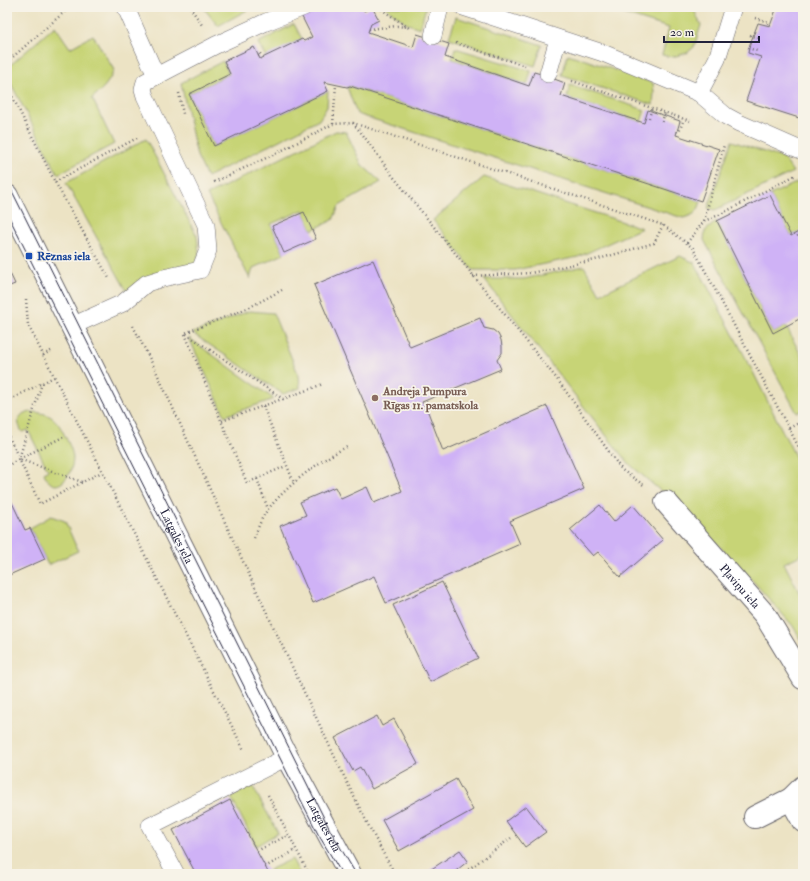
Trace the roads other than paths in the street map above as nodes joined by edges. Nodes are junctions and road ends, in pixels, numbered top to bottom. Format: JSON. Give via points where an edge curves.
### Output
{"nodes":[{"id":1,"x":304,"y":7,"type":"edge"},
{"id":2,"x":440,"y":7,"type":"edge"},
{"id":3,"x":463,"y":7,"type":"edge"},
{"id":4,"x":733,"y":7,"type":"edge"},
{"id":5,"x":126,"y":8,"type":"edge"},
{"id":6,"x":433,"y":36,"type":"road end"},
{"id":7,"x":558,"y":39,"type":"junction"},
{"id":8,"x":548,"y":74,"type":"road end"},
{"id":9,"x":156,"y":76,"type":"junction"},
{"id":10,"x":699,"y":93,"type":"junction"},
{"id":11,"x":803,"y":151,"type":"edge"},
{"id":12,"x":7,"y":196,"type":"edge"},
{"id":13,"x":72,"y":326,"type":"junction"},
{"id":14,"x":666,"y":502,"type":"road end"},
{"id":15,"x":803,"y":678,"type":"edge"},
{"id":16,"x":287,"y":757,"type":"junction"},
{"id":17,"x":797,"y":793,"type":"edge"},
{"id":18,"x":755,"y":817,"type":"dead end"},
{"id":19,"x":803,"y":821,"type":"edge"},
{"id":20,"x":176,"y":874,"type":"edge"},
{"id":21,"x":350,"y":874,"type":"edge"}],
"edges":[{"from":1,"to":9,"type":"lane","via":[[223,42]]},
{"from":2,"to":6,"type":"lane"},
{"from":3,"to":7,"type":"lane"},
{"from":4,"to":10,"type":"lane","via":[[717,59]]},
{"from":5,"to":9,"type":"lane"},
{"from":7,"to":8,"type":"lane"},
{"from":7,"to":10,"type":"lane","via":[[609,56]]},
{"from":9,"to":13,"type":"lane","via":[[145,82],[145,96],[206,225],[208,250],[200,270],[147,283],[122,303]]},
{"from":10,"to":11,"type":"lane","via":[[739,124]]},
{"from":12,"to":13,"type":"street","name":"Latgales iela"},
{"from":13,"to":16,"type":"street","name":"Latgales iela"},
{"from":14,"to":15,"type":"street","name":"Pļaviņu iela","via":[[765,615]]},
{"from":16,"to":20,"type":"lane","via":[[150,826]]},
{"from":16,"to":21,"type":"street","name":"Latgales iela"},
{"from":17,"to":18,"type":"street"},
{"from":17,"to":19,"type":"street"}]}
